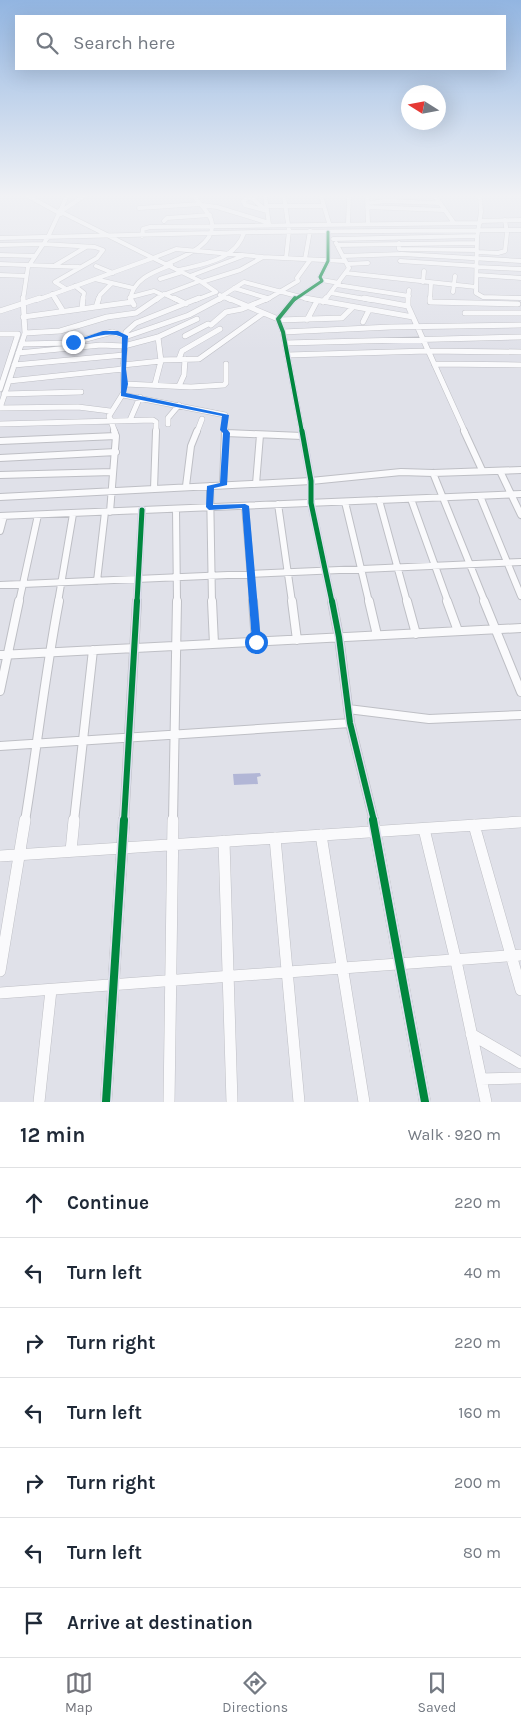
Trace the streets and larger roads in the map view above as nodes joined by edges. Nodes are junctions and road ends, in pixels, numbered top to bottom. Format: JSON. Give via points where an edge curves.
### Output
{"nodes":[{"id":1,"x":40,"y":247,"type":"edge"},
{"id":2,"x":88,"y":247,"type":"edge"},
{"id":3,"x":95,"y":247,"type":"edge"},
{"id":4,"x":123,"y":247,"type":"edge"},
{"id":5,"x":198,"y":247,"type":"edge"},
{"id":6,"x":236,"y":247,"type":"edge"},
{"id":7,"x":287,"y":247,"type":"edge"},
{"id":8,"x":309,"y":247,"type":"edge"},
{"id":9,"x":328,"y":247,"type":"edge"},
{"id":10,"x":338,"y":247,"type":"edge"},
{"id":11,"x":399,"y":247,"type":"edge"},
{"id":12,"x":421,"y":247,"type":"edge"},
{"id":13,"x":477,"y":247,"type":"edge"},
{"id":14,"x":505,"y":247,"type":"edge"},
{"id":15,"x":195,"y":251,"type":"junction"},
{"id":16,"x":477,"y":251,"type":"junction"},
{"id":17,"x":230,"y":254,"type":"junction"},
{"id":18,"x":398,"y":254,"type":"junction"},
{"id":19,"x":0,"y":255,"type":"edge"},
{"id":20,"x":34,"y":256,"type":"junction"},
{"id":21,"x":244,"y":256,"type":"junction"},
{"id":22,"x":263,"y":257,"type":"junction"},
{"id":23,"x":153,"y":258,"type":"junction"},
{"id":24,"x":286,"y":258,"type":"junction"},
{"id":25,"x":477,"y":258,"type":"junction"},
{"id":26,"x":308,"y":260,"type":"junction"},
{"id":27,"x":328,"y":260,"type":"junction"},
{"id":28,"x":345,"y":260,"type":"junction"},
{"id":29,"x":400,"y":261,"type":"dead end"},
{"id":30,"x":521,"y":261,"type":"edge"},
{"id":31,"x":368,"y":263,"type":"dead end"},
{"id":32,"x":0,"y":264,"type":"edge"},
{"id":33,"x":29,"y":264,"type":"junction"},
{"id":34,"x":169,"y":265,"type":"junction"},
{"id":35,"x":54,"y":266,"type":"junction"},
{"id":36,"x":96,"y":266,"type":"dead end"},
{"id":37,"x":81,"y":267,"type":"junction"},
{"id":38,"x":477,"y":267,"type":"junction"},
{"id":39,"x":521,"y":269,"type":"edge"},
{"id":40,"x":180,"y":271,"type":"junction"},
{"id":41,"x":424,"y":271,"type":"dead end"},
{"id":42,"x":113,"y":273,"type":"junction"},
{"id":43,"x":346,"y":273,"type":"junction"},
{"id":44,"x":0,"y":275,"type":"edge"},
{"id":45,"x":477,"y":275,"type":"junction"},
{"id":46,"x":26,"y":276,"type":"junction"},
{"id":47,"x":190,"y":276,"type":"junction"},
{"id":48,"x":455,"y":276,"type":"dead end"},
{"id":49,"x":521,"y":278,"type":"edge"},
{"id":50,"x":94,"y":279,"type":"junction"},
{"id":51,"x":160,"y":279,"type":"dead end"},
{"id":52,"x":322,"y":280,"type":"junction"},
{"id":53,"x":201,"y":282,"type":"junction"},
{"id":54,"x":423,"y":282,"type":"junction"},
{"id":55,"x":431,"y":283,"type":"junction"},
{"id":56,"x":111,"y":284,"type":"junction"},
{"id":57,"x":338,"y":284,"type":"junction"},
{"id":58,"x":454,"y":285,"type":"junction"},
{"id":59,"x":75,"y":286,"type":"junction"},
{"id":60,"x":476,"y":287,"type":"junction"},
{"id":61,"x":133,"y":288,"type":"junction"},
{"id":62,"x":234,"y":288,"type":"junction"},
{"id":63,"x":66,"y":289,"type":"junction"},
{"id":64,"x":216,"y":292,"type":"junction"},
{"id":65,"x":280,"y":292,"type":"junction"},
{"id":66,"x":453,"y":292,"type":"dead end"},
{"id":67,"x":331,"y":293,"type":"junction"},
{"id":68,"x":52,"y":294,"type":"junction"},
{"id":69,"x":164,"y":294,"type":"junction"},
{"id":70,"x":223,"y":296,"type":"junction"},
{"id":71,"x":296,"y":297,"type":"junction"},
{"id":72,"x":267,"y":298,"type":"junction"},
{"id":73,"x":515,"y":298,"type":"junction"},
{"id":74,"x":521,"y":298,"type":"edge"},
{"id":75,"x":131,"y":300,"type":"junction"},
{"id":76,"x":317,"y":301,"type":"junction"},
{"id":77,"x":323,"y":302,"type":"junction"},
{"id":78,"x":186,"y":304,"type":"junction"},
{"id":79,"x":22,"y":306,"type":"junction"},
{"id":80,"x":408,"y":306,"type":"junction"},
{"id":81,"x":96,"y":307,"type":"junction"},
{"id":82,"x":353,"y":307,"type":"junction"},
{"id":83,"x":520,"y":307,"type":"edge"},
{"id":84,"x":248,"y":308,"type":"junction"},
{"id":85,"x":82,"y":309,"type":"junction"},
{"id":86,"x":369,"y":310,"type":"junction"},
{"id":87,"x":0,"y":311,"type":"edge"},
{"id":88,"x":139,"y":311,"type":"junction"},
{"id":89,"x":63,"y":312,"type":"junction"},
{"id":90,"x":465,"y":313,"type":"dead end"},
{"id":91,"x":521,"y":313,"type":"edge"},
{"id":92,"x":188,"y":314,"type":"junction"},
{"id":93,"x":262,"y":314,"type":"junction"},
{"id":94,"x":23,"y":317,"type":"junction"},
{"id":95,"x":413,"y":317,"type":"junction"},
{"id":96,"x":198,"y":319,"type":"junction"},
{"id":97,"x":278,"y":320,"type":"junction"},
{"id":98,"x":306,"y":320,"type":"junction"},
{"id":99,"x":363,"y":322,"type":"dead end"},
{"id":100,"x":210,"y":325,"type":"junction"},
{"id":101,"x":521,"y":325,"type":"edge"},
{"id":102,"x":418,"y":327,"type":"junction"},
{"id":103,"x":0,"y":330,"type":"edge"},
{"id":104,"x":25,"y":332,"type":"junction"},
{"id":105,"x":283,"y":332,"type":"junction"},
{"id":106,"x":0,"y":334,"type":"edge"},
{"id":107,"x":185,"y":336,"type":"dead end"},
{"id":108,"x":125,"y":337,"type":"junction"},
{"id":109,"x":158,"y":337,"type":"junction"},
{"id":110,"x":521,"y":338,"type":"edge"},
{"id":111,"x":423,"y":339,"type":"junction"},
{"id":112,"x":285,"y":343,"type":"junction"},
{"id":113,"x":21,"y":344,"type":"junction"},
{"id":114,"x":124,"y":346,"type":"junction"},
{"id":115,"x":428,"y":351,"type":"junction"},
{"id":116,"x":521,"y":352,"type":"edge"},
{"id":117,"x":18,"y":353,"type":"junction"},
{"id":118,"x":124,"y":354,"type":"junction"},
{"id":119,"x":287,"y":355,"type":"junction"},
{"id":120,"x":182,"y":359,"type":"junction"},
{"id":121,"x":161,"y":361,"type":"junction"},
{"id":122,"x":226,"y":364,"type":"dead end"},
{"id":123,"x":434,"y":364,"type":"junction"},
{"id":124,"x":521,"y":364,"type":"edge"},
{"id":125,"x":0,"y":365,"type":"edge"},
{"id":126,"x":11,"y":365,"type":"junction"},
{"id":127,"x":123,"y":367,"type":"junction"},
{"id":128,"x":9,"y":380,"type":"junction"},
{"id":129,"x":125,"y":384,"type":"junction"},
{"id":130,"x":154,"y":384,"type":"junction"},
{"id":131,"x":179,"y":386,"type":"junction"},
{"id":132,"x":0,"y":388,"type":"edge"},
{"id":133,"x":81,"y":392,"type":"dead end"},
{"id":134,"x":4,"y":394,"type":"junction"},
{"id":135,"x":123,"y":395,"type":"junction"},
{"id":136,"x":140,"y":397,"type":"junction"},
{"id":137,"x":178,"y":405,"type":"junction"},
{"id":138,"x":0,"y":408,"type":"edge"},
{"id":139,"x":110,"y":411,"type":"junction"},
{"id":140,"x":110,"y":420,"type":"junction"},
{"id":141,"x":130,"y":420,"type":"junction"},
{"id":142,"x":202,"y":420,"type":"dead end"},
{"id":143,"x":0,"y":424,"type":"edge"},
{"id":144,"x":168,"y":424,"type":"dead end"},
{"id":145,"x":226,"y":433,"type":"junction"},
{"id":146,"x":260,"y":435,"type":"junction"},
{"id":147,"x":116,"y":436,"type":"junction"},
{"id":148,"x":302,"y":436,"type":"junction"},
{"id":149,"x":0,"y":441,"type":"edge"},
{"id":150,"x":116,"y":452,"type":"junction"},
{"id":151,"x":0,"y":458,"type":"edge"},
{"id":152,"x":482,"y":470,"type":"junction"},
{"id":153,"x":521,"y":470,"type":"edge"},
{"id":154,"x":500,"y":471,"type":"junction"},
{"id":155,"x":113,"y":472,"type":"junction"},
{"id":156,"x":433,"y":473,"type":"junction"},
{"id":157,"x":0,"y":476,"type":"edge"},
{"id":158,"x":311,"y":481,"type":"junction"},
{"id":159,"x":256,"y":484,"type":"junction"},
{"id":160,"x":223,"y":485,"type":"junction"},
{"id":161,"x":186,"y":486,"type":"junction"},
{"id":162,"x":210,"y":486,"type":"junction"},
{"id":163,"x":154,"y":489,"type":"junction"},
{"id":164,"x":110,"y":492,"type":"junction"},
{"id":165,"x":511,"y":494,"type":"junction"},
{"id":166,"x":521,"y":494,"type":"edge"},
{"id":167,"x":480,"y":496,"type":"junction"},
{"id":168,"x":0,"y":497,"type":"edge"},
{"id":169,"x":444,"y":497,"type":"junction"},
{"id":170,"x":411,"y":499,"type":"junction"},
{"id":171,"x":379,"y":500,"type":"junction"},
{"id":172,"x":345,"y":502,"type":"junction"},
{"id":173,"x":311,"y":503,"type":"junction"},
{"id":174,"x":278,"y":504,"type":"junction"},
{"id":175,"x":245,"y":506,"type":"junction"},
{"id":176,"x":209,"y":507,"type":"junction"},
{"id":177,"x":176,"y":509,"type":"junction"},
{"id":178,"x":142,"y":510,"type":"junction"},
{"id":179,"x":107,"y":512,"type":"junction"},
{"id":180,"x":72,"y":514,"type":"junction"},
{"id":181,"x":38,"y":515,"type":"junction"},
{"id":182,"x":2,"y":516,"type":"edge"},
{"id":183,"x":521,"y":516,"type":"edge"},
{"id":184,"x":0,"y":531,"type":"edge"},
{"id":185,"x":506,"y":562,"type":"junction"},
{"id":186,"x":521,"y":562,"type":"edge"},
{"id":187,"x":470,"y":564,"type":"junction"},
{"id":188,"x":434,"y":566,"type":"junction"},
{"id":189,"x":398,"y":568,"type":"junction"},
{"id":190,"x":362,"y":570,"type":"junction"},
{"id":191,"x":326,"y":571,"type":"junction"},
{"id":192,"x":288,"y":572,"type":"junction"},
{"id":193,"x":251,"y":574,"type":"junction"},
{"id":194,"x":212,"y":576,"type":"junction"},
{"id":195,"x":177,"y":578,"type":"junction"},
{"id":196,"x":137,"y":579,"type":"junction"},
{"id":197,"x":97,"y":581,"type":"junction"},
{"id":198,"x":62,"y":583,"type":"junction"},
{"id":199,"x":23,"y":584,"type":"junction"},
{"id":200,"x":0,"y":585,"type":"edge"},
{"id":201,"x":521,"y":596,"type":"edge"},
{"id":202,"x":521,"y":628,"type":"edge"},
{"id":203,"x":496,"y":629,"type":"junction"},
{"id":204,"x":458,"y":631,"type":"junction"},
{"id":205,"x":416,"y":634,"type":"junction"},
{"id":206,"x":377,"y":636,"type":"junction"},
{"id":207,"x":339,"y":638,"type":"junction"},
{"id":208,"x":297,"y":640,"type":"junction"},
{"id":209,"x":256,"y":642,"type":"junction"},
{"id":210,"x":214,"y":644,"type":"junction"},
{"id":211,"x":175,"y":646,"type":"junction"},
{"id":212,"x":133,"y":648,"type":"junction"},
{"id":213,"x":93,"y":650,"type":"junction"},
{"id":214,"x":49,"y":652,"type":"junction"},
{"id":215,"x":4,"y":655,"type":"edge"},
{"id":216,"x":0,"y":691,"type":"edge"},
{"id":217,"x":521,"y":692,"type":"edge"},
{"id":218,"x":348,"y":709,"type":"junction"},
{"id":219,"x":521,"y":714,"type":"edge"},
{"id":220,"x":350,"y":722,"type":"junction"},
{"id":221,"x":174,"y":735,"type":"junction"},
{"id":222,"x":129,"y":738,"type":"junction"},
{"id":223,"x":82,"y":741,"type":"junction"},
{"id":224,"x":38,"y":744,"type":"junction"},
{"id":225,"x":0,"y":746,"type":"edge"},
{"id":226,"x":521,"y":823,"type":"edge"},
{"id":227,"x":474,"y":826,"type":"junction"},
{"id":228,"x":424,"y":829,"type":"junction"},
{"id":229,"x":376,"y":831,"type":"junction"},
{"id":230,"x":321,"y":835,"type":"junction"},
{"id":231,"x":275,"y":838,"type":"junction"},
{"id":232,"x":224,"y":841,"type":"junction"},
{"id":233,"x":173,"y":844,"type":"junction"},
{"id":234,"x":122,"y":848,"type":"junction"},
{"id":235,"x":71,"y":851,"type":"junction"},
{"id":236,"x":20,"y":854,"type":"junction"},
{"id":237,"x":0,"y":856,"type":"edge"},
{"id":238,"x":516,"y":955,"type":"edge"},
{"id":239,"x":456,"y":961,"type":"junction"},
{"id":240,"x":399,"y":964,"type":"junction"},
{"id":241,"x":343,"y":968,"type":"junction"},
{"id":242,"x":0,"y":971,"type":"edge"},
{"id":243,"x":287,"y":973,"type":"junction"},
{"id":244,"x":228,"y":976,"type":"junction"},
{"id":245,"x":170,"y":981,"type":"junction"},
{"id":246,"x":112,"y":984,"type":"junction"},
{"id":247,"x":51,"y":990,"type":"junction"},
{"id":248,"x":521,"y":990,"type":"edge"},
{"id":249,"x":0,"y":993,"type":"edge"},
{"id":250,"x":471,"y":1034,"type":"junction"},
{"id":251,"x":521,"y":1063,"type":"edge"},
{"id":252,"x":521,"y":1078,"type":"edge"},
{"id":253,"x":481,"y":1079,"type":"junction"},
{"id":254,"x":39,"y":1102,"type":"edge"},
{"id":255,"x":106,"y":1102,"type":"edge"},
{"id":256,"x":169,"y":1102,"type":"edge"},
{"id":257,"x":232,"y":1102,"type":"edge"},
{"id":258,"x":299,"y":1102,"type":"edge"},
{"id":259,"x":364,"y":1102,"type":"edge"},
{"id":260,"x":425,"y":1102,"type":"edge"},
{"id":261,"x":486,"y":1102,"type":"edge"}],
"edges":[{"from":1,"to":20,"type":"street"},
{"from":2,"to":35,"type":"street"},
{"from":3,"to":37,"type":"street","via":[[103,251]]},
{"from":4,"to":23,"type":"street"},
{"from":5,"to":15,"type":"street"},
{"from":6,"to":17,"type":"street"},
{"from":7,"to":24,"type":"street"},
{"from":8,"to":26,"type":"street"},
{"from":9,"to":27,"type":"street"},
{"from":10,"to":28,"type":"street"},
{"from":11,"to":18,"type":"street"},
{"from":12,"to":16,"type":"street"},
{"from":13,"to":16,"type":"street"},
{"from":14,"to":16,"type":"street","via":[[505,251],[498,253]]},
{"from":15,"to":17,"type":"street"},
{"from":15,"to":23,"type":"street","via":[[172,250]]},
{"from":15,"to":34,"type":"street"},
{"from":16,"to":25,"type":"street"},
{"from":17,"to":21,"type":"street"},
{"from":17,"to":40,"type":"street"},
{"from":18,"to":25,"type":"street"},
{"from":18,"to":28,"type":"street"},
{"from":19,"to":20,"type":"street"},
{"from":20,"to":33,"type":"street"},
{"from":21,"to":22,"type":"street"},
{"from":21,"to":47,"type":"street"},
{"from":22,"to":24,"type":"street"},
{"from":22,"to":53,"type":"street","via":[[240,270]]},
{"from":23,"to":34,"type":"street"},
{"from":23,"to":42,"type":"street"},
{"from":24,"to":26,"type":"street"},
{"from":25,"to":30,"type":"street"},
{"from":25,"to":38,"type":"street"},
{"from":26,"to":27,"type":"street"},
{"from":26,"to":65,"type":"street","via":[[298,281]]},
{"from":27,"to":28,"type":"street"},
{"from":27,"to":52,"type":"street","via":[[320,277]]},
{"from":28,"to":31,"type":"street"},
{"from":28,"to":43,"type":"street"},
{"from":29,"to":38,"type":"street"},
{"from":32,"to":33,"type":"street"},
{"from":33,"to":35,"type":"street"},
{"from":33,"to":46,"type":"street"},
{"from":34,"to":40,"type":"street"},
{"from":34,"to":61,"type":"street","via":[[147,274]]},
{"from":35,"to":37,"type":"street"},
{"from":36,"to":42,"type":"street"},
{"from":37,"to":63,"type":"street","via":[[55,282]]},
{"from":38,"to":39,"type":"street"},
{"from":38,"to":45,"type":"street"},
{"from":40,"to":47,"type":"street"},
{"from":40,"to":51,"type":"street"},
{"from":41,"to":54,"type":"street"},
{"from":42,"to":50,"type":"street"},
{"from":43,"to":54,"type":"street"},
{"from":43,"to":57,"type":"street"},
{"from":44,"to":46,"type":"street"},
{"from":45,"to":49,"type":"street"},
{"from":45,"to":60,"type":"street"},
{"from":46,"to":79,"type":"street"},
{"from":47,"to":53,"type":"street"},
{"from":48,"to":58,"type":"street"},
{"from":50,"to":56,"type":"street"},
{"from":50,"to":59,"type":"street"},
{"from":52,"to":57,"type":"street"},
{"from":52,"to":71,"type":"street"},
{"from":53,"to":64,"type":"street"},
{"from":53,"to":69,"type":"street"},
{"from":54,"to":55,"type":"street"},
{"from":55,"to":58,"type":"street"},
{"from":55,"to":83,"type":"street","via":[[429,302]]},
{"from":56,"to":61,"type":"street"},
{"from":56,"to":81,"type":"street","via":[[100,295]]},
{"from":57,"to":67,"type":"street"},
{"from":57,"to":80,"type":"street","via":[[409,293]]},
{"from":58,"to":60,"type":"street"},
{"from":58,"to":66,"type":"street"},
{"from":59,"to":63,"type":"street"},
{"from":59,"to":85,"type":"street","via":[[84,293]]},
{"from":60,"to":73,"type":"street","via":[[480,296]]},
{"from":61,"to":75,"type":"street"},
{"from":62,"to":65,"type":"street","via":[[244,282]]},
{"from":62,"to":70,"type":"street"},
{"from":62,"to":72,"type":"street"},
{"from":63,"to":68,"type":"street"},
{"from":64,"to":70,"type":"street"},
{"from":64,"to":78,"type":"street"},
{"from":65,"to":71,"type":"street"},
{"from":65,"to":72,"type":"street"},
{"from":67,"to":77,"type":"street"},
{"from":67,"to":80,"type":"street"},
{"from":68,"to":79,"type":"street"},
{"from":68,"to":89,"type":"street"},
{"from":69,"to":75,"type":"street","via":[[154,291]]},
{"from":69,"to":78,"type":"street"},
{"from":69,"to":88,"type":"street"},
{"from":70,"to":84,"type":"street"},
{"from":70,"to":92,"type":"street"},
{"from":71,"to":76,"type":"street"},
{"from":71,"to":97,"type":"street"},
{"from":72,"to":84,"type":"street"},
{"from":73,"to":74,"type":"street"},
{"from":73,"to":83,"type":"street"},
{"from":75,"to":81,"type":"street"},
{"from":75,"to":88,"type":"street"},
{"from":76,"to":77,"type":"street"},
{"from":76,"to":98,"type":"street"},
{"from":77,"to":82,"type":"street"},
{"from":78,"to":108,"type":"street","via":[[136,323]]},
{"from":79,"to":87,"type":"street"},
{"from":79,"to":94,"type":"street"},
{"from":80,"to":95,"type":"street"},
{"from":81,"to":85,"type":"street"},
{"from":82,"to":86,"type":"street"},
{"from":82,"to":98,"type":"street","via":[[342,318]]},
{"from":84,"to":93,"type":"street"},
{"from":84,"to":100,"type":"street","via":[[225,312]]},
{"from":85,"to":89,"type":"street"},
{"from":86,"to":95,"type":"street"},
{"from":86,"to":99,"type":"street"},
{"from":88,"to":104,"type":"street","via":[[60,331]]},
{"from":89,"to":94,"type":"street"},
{"from":90,"to":91,"type":"street"},
{"from":92,"to":96,"type":"street"},
{"from":92,"to":108,"type":"street"},
{"from":93,"to":97,"type":"street"},
{"from":93,"to":120,"type":"street","via":[[197,360]]},
{"from":94,"to":104,"type":"street"},
{"from":95,"to":102,"type":"street"},
{"from":96,"to":100,"type":"street"},
{"from":96,"to":109,"type":"street"},
{"from":97,"to":98,"type":"street"},
{"from":97,"to":105,"type":"street"},
{"from":100,"to":107,"type":"street"},
{"from":100,"to":120,"type":"street","via":[[220,329],[182,351],[179,355]]},
{"from":101,"to":102,"type":"street"},
{"from":102,"to":105,"type":"street"},
{"from":102,"to":111,"type":"street"},
{"from":103,"to":104,"type":"street"},
{"from":104,"to":113,"type":"street"},
{"from":105,"to":112,"type":"street"},
{"from":106,"to":126,"type":"street","via":[[18,334]]},
{"from":108,"to":113,"type":"street","via":[[112,332],[71,343]]},
{"from":108,"to":114,"type":"street"},
{"from":109,"to":114,"type":"street"},
{"from":109,"to":121,"type":"street"},
{"from":110,"to":111,"type":"street"},
{"from":111,"to":112,"type":"street"},
{"from":111,"to":115,"type":"street"},
{"from":112,"to":119,"type":"street"},
{"from":113,"to":117,"type":"street"},
{"from":114,"to":117,"type":"street","via":[[101,344]]},
{"from":114,"to":118,"type":"street"},
{"from":115,"to":116,"type":"street"},
{"from":115,"to":119,"type":"street"},
{"from":115,"to":123,"type":"street"},
{"from":117,"to":126,"type":"street"},
{"from":118,"to":126,"type":"street"},
{"from":118,"to":127,"type":"street"},
{"from":119,"to":148,"type":"street"},
{"from":120,"to":121,"type":"street"},
{"from":120,"to":131,"type":"street","via":[[184,375]]},
{"from":121,"to":127,"type":"street"},
{"from":121,"to":130,"type":"street"},
{"from":122,"to":131,"type":"street","via":[[226,384]]},
{"from":123,"to":124,"type":"street"},
{"from":123,"to":152,"type":"street"},
{"from":125,"to":126,"type":"street"},
{"from":126,"to":128,"type":"street"},
{"from":126,"to":132,"type":"street"},
{"from":127,"to":128,"type":"street"},
{"from":127,"to":129,"type":"street"},
{"from":128,"to":134,"type":"street"},
{"from":129,"to":130,"type":"street"},
{"from":129,"to":135,"type":"street"},
{"from":130,"to":131,"type":"street"},
{"from":133,"to":134,"type":"street"},
{"from":134,"to":138,"type":"street"},
{"from":135,"to":136,"type":"street"},
{"from":135,"to":139,"type":"street"},
{"from":136,"to":137,"type":"street"},
{"from":136,"to":141,"type":"street"},
{"from":137,"to":144,"type":"street","via":[[168,418]]},
{"from":137,"to":145,"type":"street","via":[[225,415]]},
{"from":138,"to":139,"type":"street"},
{"from":139,"to":140,"type":"street"},
{"from":140,"to":141,"type":"street"},
{"from":140,"to":143,"type":"street"},
{"from":140,"to":147,"type":"street"},
{"from":141,"to":163,"type":"street","via":[[156,422]]},
{"from":142,"to":161,"type":"street","via":[[191,446]]},
{"from":145,"to":146,"type":"street"},
{"from":145,"to":160,"type":"street"},
{"from":146,"to":148,"type":"street"},
{"from":146,"to":159,"type":"street"},
{"from":147,"to":149,"type":"street"},
{"from":147,"to":150,"type":"street"},
{"from":148,"to":158,"type":"street"},
{"from":150,"to":151,"type":"street"},
{"from":150,"to":155,"type":"street"},
{"from":152,"to":154,"type":"street"},
{"from":152,"to":156,"type":"street"},
{"from":153,"to":154,"type":"street"},
{"from":154,"to":165,"type":"street"},
{"from":155,"to":157,"type":"street"},
{"from":155,"to":164,"type":"street"},
{"from":156,"to":158,"type":"street","via":[[401,472]]},
{"from":156,"to":169,"type":"street"},
{"from":158,"to":159,"type":"street"},
{"from":158,"to":173,"type":"street"},
{"from":159,"to":160,"type":"street"},
{"from":160,"to":162,"type":"street"},
{"from":161,"to":162,"type":"street"},
{"from":161,"to":163,"type":"street"},
{"from":162,"to":176,"type":"street"},
{"from":163,"to":164,"type":"street"},
{"from":164,"to":168,"type":"street"},
{"from":164,"to":179,"type":"street"},
{"from":165,"to":166,"type":"street"},
{"from":165,"to":167,"type":"street"},
{"from":165,"to":183,"type":"street"},
{"from":167,"to":169,"type":"street"},
{"from":167,"to":185,"type":"street"},
{"from":169,"to":170,"type":"street"},
{"from":169,"to":187,"type":"street"},
{"from":170,"to":171,"type":"street"},
{"from":170,"to":188,"type":"street"},
{"from":171,"to":172,"type":"street"},
{"from":171,"to":189,"type":"street"},
{"from":172,"to":173,"type":"street"},
{"from":172,"to":190,"type":"street"},
{"from":173,"to":174,"type":"street"},
{"from":173,"to":191,"type":"street"},
{"from":174,"to":175,"type":"street"},
{"from":174,"to":192,"type":"street"},
{"from":175,"to":176,"type":"street"},
{"from":175,"to":193,"type":"street"},
{"from":176,"to":177,"type":"street"},
{"from":176,"to":194,"type":"street"},
{"from":177,"to":178,"type":"street"},
{"from":177,"to":195,"type":"street"},
{"from":178,"to":179,"type":"street"},
{"from":178,"to":196,"type":"street"},
{"from":179,"to":180,"type":"street"},
{"from":179,"to":197,"type":"street"},
{"from":180,"to":181,"type":"street"},
{"from":180,"to":198,"type":"street"},
{"from":181,"to":182,"type":"street"},
{"from":181,"to":199,"type":"street"},
{"from":182,"to":184,"type":"street"},
{"from":185,"to":186,"type":"street"},
{"from":185,"to":187,"type":"street"},
{"from":185,"to":201,"type":"street"},
{"from":187,"to":188,"type":"street"},
{"from":187,"to":203,"type":"street"},
{"from":188,"to":189,"type":"street"},
{"from":188,"to":204,"type":"street"},
{"from":189,"to":190,"type":"street"},
{"from":189,"to":205,"type":"street"},
{"from":190,"to":191,"type":"street"},
{"from":190,"to":206,"type":"street"},
{"from":191,"to":192,"type":"street"},
{"from":191,"to":207,"type":"street"},
{"from":192,"to":193,"type":"street"},
{"from":192,"to":208,"type":"street"},
{"from":193,"to":194,"type":"street"},
{"from":193,"to":209,"type":"street"},
{"from":194,"to":195,"type":"street"},
{"from":194,"to":210,"type":"street"},
{"from":195,"to":196,"type":"street"},
{"from":195,"to":211,"type":"street"},
{"from":196,"to":197,"type":"street"},
{"from":196,"to":212,"type":"street"},
{"from":197,"to":198,"type":"street"},
{"from":198,"to":199,"type":"street"},
{"from":198,"to":214,"type":"street"},
{"from":199,"to":200,"type":"street"},
{"from":199,"to":215,"type":"street"},
{"from":202,"to":203,"type":"street"},
{"from":203,"to":204,"type":"street"},
{"from":203,"to":217,"type":"street"},
{"from":204,"to":205,"type":"street"},
{"from":205,"to":206,"type":"street"},
{"from":206,"to":207,"type":"street"},
{"from":207,"to":208,"type":"street"},
{"from":207,"to":218,"type":"street"},
{"from":208,"to":209,"type":"street"},
{"from":209,"to":210,"type":"street"},
{"from":210,"to":211,"type":"street"},
{"from":211,"to":212,"type":"street"},
{"from":211,"to":221,"type":"street"},
{"from":212,"to":213,"type":"street"},
{"from":212,"to":222,"type":"street"},
{"from":213,"to":214,"type":"street"},
{"from":213,"to":223,"type":"street"},
{"from":214,"to":215,"type":"street"},
{"from":214,"to":224,"type":"street"},
{"from":215,"to":216,"type":"street"},
{"from":218,"to":219,"type":"street","via":[[423,718]]},
{"from":218,"to":220,"type":"street"},
{"from":220,"to":221,"type":"street"},
{"from":220,"to":229,"type":"street"},
{"from":221,"to":222,"type":"street"},
{"from":221,"to":233,"type":"street"},
{"from":222,"to":223,"type":"street"},
{"from":222,"to":234,"type":"street"},
{"from":223,"to":224,"type":"street"},
{"from":223,"to":235,"type":"street"},
{"from":224,"to":225,"type":"street"},
{"from":224,"to":236,"type":"street"},
{"from":226,"to":227,"type":"street"},
{"from":227,"to":228,"type":"street"},
{"from":227,"to":238,"type":"street"},
{"from":228,"to":229,"type":"street"},
{"from":228,"to":239,"type":"street"},
{"from":229,"to":230,"type":"street"},
{"from":229,"to":240,"type":"street"},
{"from":230,"to":231,"type":"street"},
{"from":230,"to":241,"type":"street"},
{"from":231,"to":232,"type":"street"},
{"from":231,"to":243,"type":"street"},
{"from":232,"to":233,"type":"street"},
{"from":232,"to":244,"type":"street"},
{"from":233,"to":234,"type":"street"},
{"from":233,"to":245,"type":"street"},
{"from":234,"to":235,"type":"street"},
{"from":234,"to":246,"type":"street"},
{"from":235,"to":236,"type":"street"},
{"from":236,"to":237,"type":"street"},
{"from":236,"to":242,"type":"street"},
{"from":238,"to":239,"type":"street"},
{"from":238,"to":248,"type":"street"},
{"from":239,"to":240,"type":"street"},
{"from":239,"to":250,"type":"street"},
{"from":240,"to":241,"type":"street"},
{"from":240,"to":260,"type":"street"},
{"from":241,"to":243,"type":"street"},
{"from":241,"to":259,"type":"street"},
{"from":243,"to":244,"type":"street"},
{"from":243,"to":258,"type":"street"},
{"from":244,"to":245,"type":"street"},
{"from":244,"to":257,"type":"street"},
{"from":245,"to":246,"type":"street"},
{"from":245,"to":256,"type":"street"},
{"from":246,"to":247,"type":"street"},
{"from":246,"to":255,"type":"street"},
{"from":247,"to":249,"type":"street"},
{"from":247,"to":254,"type":"street"},
{"from":250,"to":251,"type":"street"},
{"from":250,"to":253,"type":"street"},
{"from":252,"to":253,"type":"street"},
{"from":253,"to":261,"type":"street"}]}
